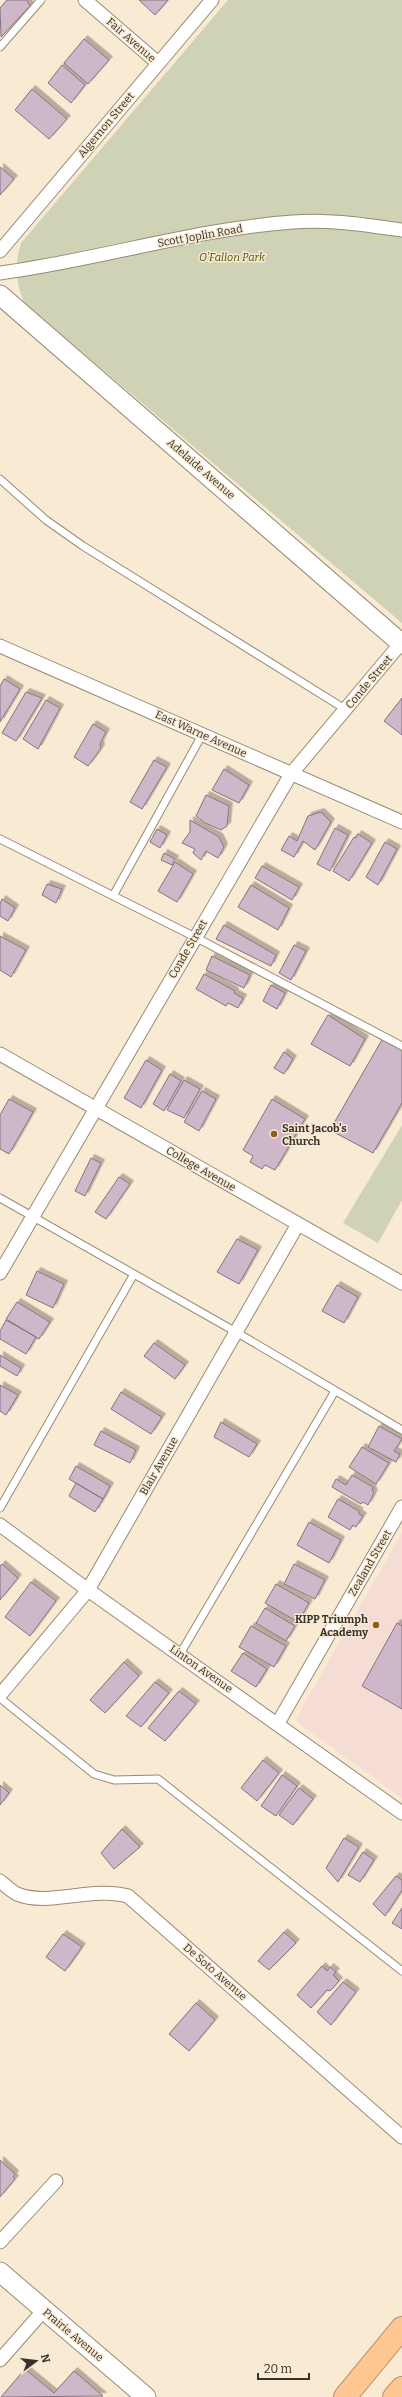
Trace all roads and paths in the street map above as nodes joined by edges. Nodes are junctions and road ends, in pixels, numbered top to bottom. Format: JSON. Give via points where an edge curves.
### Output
{"nodes":[{"id":1,"x":41,"y":0,"type":"edge"},
{"id":2,"x":86,"y":0,"type":"edge"},
{"id":3,"x":212,"y":0,"type":"edge"},
{"id":4,"x":0,"y":47,"type":"edge"},
{"id":5,"x":158,"y":63,"type":"junction"},
{"id":6,"x":402,"y":230,"type":"edge"},
{"id":7,"x":0,"y":251,"type":"edge"},
{"id":8,"x":0,"y":273,"type":"edge"},
{"id":9,"x":0,"y":295,"type":"edge"},
{"id":10,"x":0,"y":479,"type":"edge"},
{"id":11,"x":402,"y":643,"type":"edge"},
{"id":12,"x":0,"y":646,"type":"edge"},
{"id":13,"x":346,"y":709,"type":"junction"},
{"id":14,"x":202,"y":735,"type":"junction"},
{"id":15,"x":291,"y":774,"type":"junction"},
{"id":16,"x":402,"y":822,"type":"edge"},
{"id":17,"x":0,"y":839,"type":"edge"},
{"id":18,"x":113,"y":896,"type":"junction"},
{"id":19,"x":195,"y":937,"type":"junction"},
{"id":20,"x":402,"y":1046,"type":"edge"},
{"id":21,"x":0,"y":1054,"type":"edge"},
{"id":22,"x":95,"y":1108,"type":"junction"},
{"id":23,"x":0,"y":1198,"type":"edge"},
{"id":24,"x":32,"y":1217,"type":"junction"},
{"id":25,"x":298,"y":1224,"type":"junction"},
{"id":26,"x":0,"y":1273,"type":"edge"},
{"id":27,"x":134,"y":1274,"type":"junction"},
{"id":28,"x":402,"y":1283,"type":"edge"},
{"id":29,"x":236,"y":1332,"type":"junction"},
{"id":30,"x":334,"y":1391,"type":"junction"},
{"id":31,"x":402,"y":1430,"type":"edge"},
{"id":32,"x":402,"y":1507,"type":"edge"},
{"id":33,"x":0,"y":1508,"type":"edge"},
{"id":34,"x":0,"y":1524,"type":"edge"},
{"id":35,"x":88,"y":1590,"type":"junction"},
{"id":36,"x":180,"y":1654,"type":"junction"},
{"id":37,"x":0,"y":1695,"type":"edge"},
{"id":38,"x":0,"y":1698,"type":"edge"},
{"id":39,"x":278,"y":1723,"type":"junction"},
{"id":40,"x":402,"y":1813,"type":"edge"},
{"id":41,"x":0,"y":1881,"type":"edge"},
{"id":42,"x":402,"y":1971,"type":"edge"},
{"id":43,"x":402,"y":2137,"type":"edge"},
{"id":44,"x":56,"y":2181,"type":"dead end"},
{"id":45,"x":0,"y":2242,"type":"edge"},
{"id":46,"x":0,"y":2272,"type":"edge"},
{"id":47,"x":44,"y":2310,"type":"junction"},
{"id":48,"x":402,"y":2328,"type":"edge"},
{"id":49,"x":0,"y":2360,"type":"edge"},
{"id":50,"x":402,"y":2388,"type":"edge"},
{"id":51,"x":146,"y":2397,"type":"edge"},
{"id":52,"x":345,"y":2397,"type":"edge"},
{"id":53,"x":394,"y":2397,"type":"edge"}],
"edges":[{"from":1,"to":4,"type":"lane"},
{"from":2,"to":5,"type":"street","name":"Fair Avenue"},
{"from":3,"to":5,"type":"street","name":"Algernon Street"},
{"from":5,"to":7,"type":"street","name":"Algernon Street"},
{"from":6,"to":8,"type":"street","name":"Scott Joplin Road","via":[[364,225],[294,222],[233,230]]},
{"from":9,"to":11,"type":"main road","name":"Adelaide Avenue"},
{"from":10,"to":13,"type":"lane","via":[[46,520],[83,546]]},
{"from":11,"to":13,"type":"street","name":"Conde Street"},
{"from":12,"to":14,"type":"street","name":"East Warne Avenue"},
{"from":13,"to":15,"type":"street","name":"Conde Street"},
{"from":14,"to":15,"type":"street","name":"East Warne Avenue"},
{"from":14,"to":18,"type":"lane"},
{"from":15,"to":16,"type":"street","name":"East Warne Avenue"},
{"from":15,"to":19,"type":"street","name":"Conde Street"},
{"from":17,"to":18,"type":"lane"},
{"from":18,"to":19,"type":"lane"},
{"from":19,"to":20,"type":"lane"},
{"from":19,"to":22,"type":"street","name":"Conde Street"},
{"from":21,"to":22,"type":"street","name":"College Avenue"},
{"from":22,"to":24,"type":"street","name":"Conde Street"},
{"from":22,"to":25,"type":"street","name":"College Avenue"},
{"from":23,"to":24,"type":"lane"},
{"from":24,"to":26,"type":"street","name":"Conde Street"},
{"from":24,"to":27,"type":"lane"},
{"from":25,"to":28,"type":"street","name":"College Avenue"},
{"from":25,"to":29,"type":"street","name":"Blair Avenue"},
{"from":27,"to":29,"type":"lane"},
{"from":27,"to":33,"type":"lane"},
{"from":29,"to":30,"type":"lane"},
{"from":29,"to":35,"type":"street","name":"Blair Avenue"},
{"from":30,"to":31,"type":"lane"},
{"from":30,"to":36,"type":"lane"},
{"from":32,"to":39,"type":"street","name":"Zealand Street"},
{"from":34,"to":35,"type":"street","name":"Linton Avenue"},
{"from":35,"to":36,"type":"street","name":"Linton Avenue"},
{"from":35,"to":37,"type":"street","name":"Blair Avenue"},
{"from":36,"to":39,"type":"street","name":"Linton Avenue"},
{"from":38,"to":42,"type":"lane","via":[[94,1774],[114,1780],[158,1779]]},
{"from":39,"to":40,"type":"street","name":"Linton Avenue"},
{"from":41,"to":43,"type":"street","name":"De Soto Avenue","via":[[17,1894],[36,1898],[112,1891],[128,1896]]},
{"from":44,"to":45,"type":"street"},
{"from":46,"to":47,"type":"main road","name":"Prairie Avenue"},
{"from":47,"to":49,"type":"street"},
{"from":47,"to":51,"type":"main road","name":"Prairie Avenue"},
{"from":48,"to":52,"type":"highway"},
{"from":50,"to":53,"type":"highway"}]}
